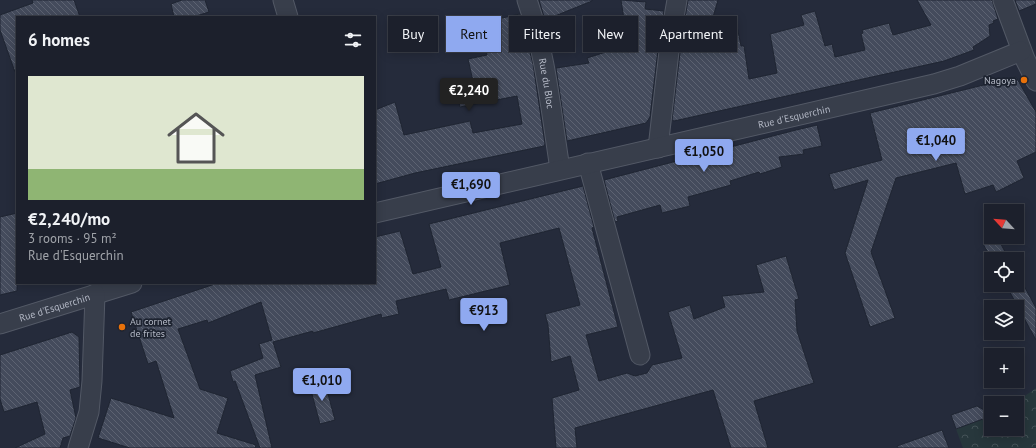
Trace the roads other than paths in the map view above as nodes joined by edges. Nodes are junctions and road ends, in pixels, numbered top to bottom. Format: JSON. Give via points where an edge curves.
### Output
{"nodes":[{"id":1,"x":283,"y":0,"type":"edge"},
{"id":2,"x":527,"y":0,"type":"edge"},
{"id":3,"x":677,"y":0,"type":"edge"},
{"id":4,"x":1002,"y":0,"type":"edge"},
{"id":5,"x":288,"y":16,"type":"edge"},
{"id":6,"x":1021,"y":51,"type":"junction"},
{"id":7,"x":1036,"y":81,"type":"edge"},
{"id":8,"x":658,"y":148,"type":"junction"},
{"id":9,"x":588,"y":163,"type":"junction"},
{"id":10,"x":560,"y":169,"type":"junction"},
{"id":11,"x":376,"y":212,"type":"edge"},
{"id":12,"x":129,"y":284,"type":"edge"},
{"id":13,"x":95,"y":294,"type":"junction"},
{"id":14,"x":0,"y":324,"type":"edge"},
{"id":15,"x":640,"y":355,"type":"dead end"},
{"id":16,"x":78,"y":448,"type":"edge"}],
"edges":[{"from":1,"to":5,"type":"street"},
{"from":2,"to":10,"type":"street","name":"Rue du Bloc","via":[[541,47]]},
{"from":3,"to":8,"type":"street"},
{"from":4,"to":6,"type":"street"},
{"from":6,"to":7,"type":"street"},
{"from":6,"to":8,"type":"street","name":"Rue d'Esquerchin","via":[[934,84]]},
{"from":8,"to":9,"type":"street","name":"Rue d'Esquerchin"},
{"from":9,"to":10,"type":"street","name":"Rue d'Esquerchin"},
{"from":9,"to":15,"type":"street"},
{"from":10,"to":11,"type":"street","name":"Rue d'Esquerchin"},
{"from":12,"to":13,"type":"street","name":"Rue d'Esquerchin"},
{"from":13,"to":14,"type":"street","name":"Rue d'Esquerchin"},
{"from":13,"to":16,"type":"street","via":[[91,396]]}]}
